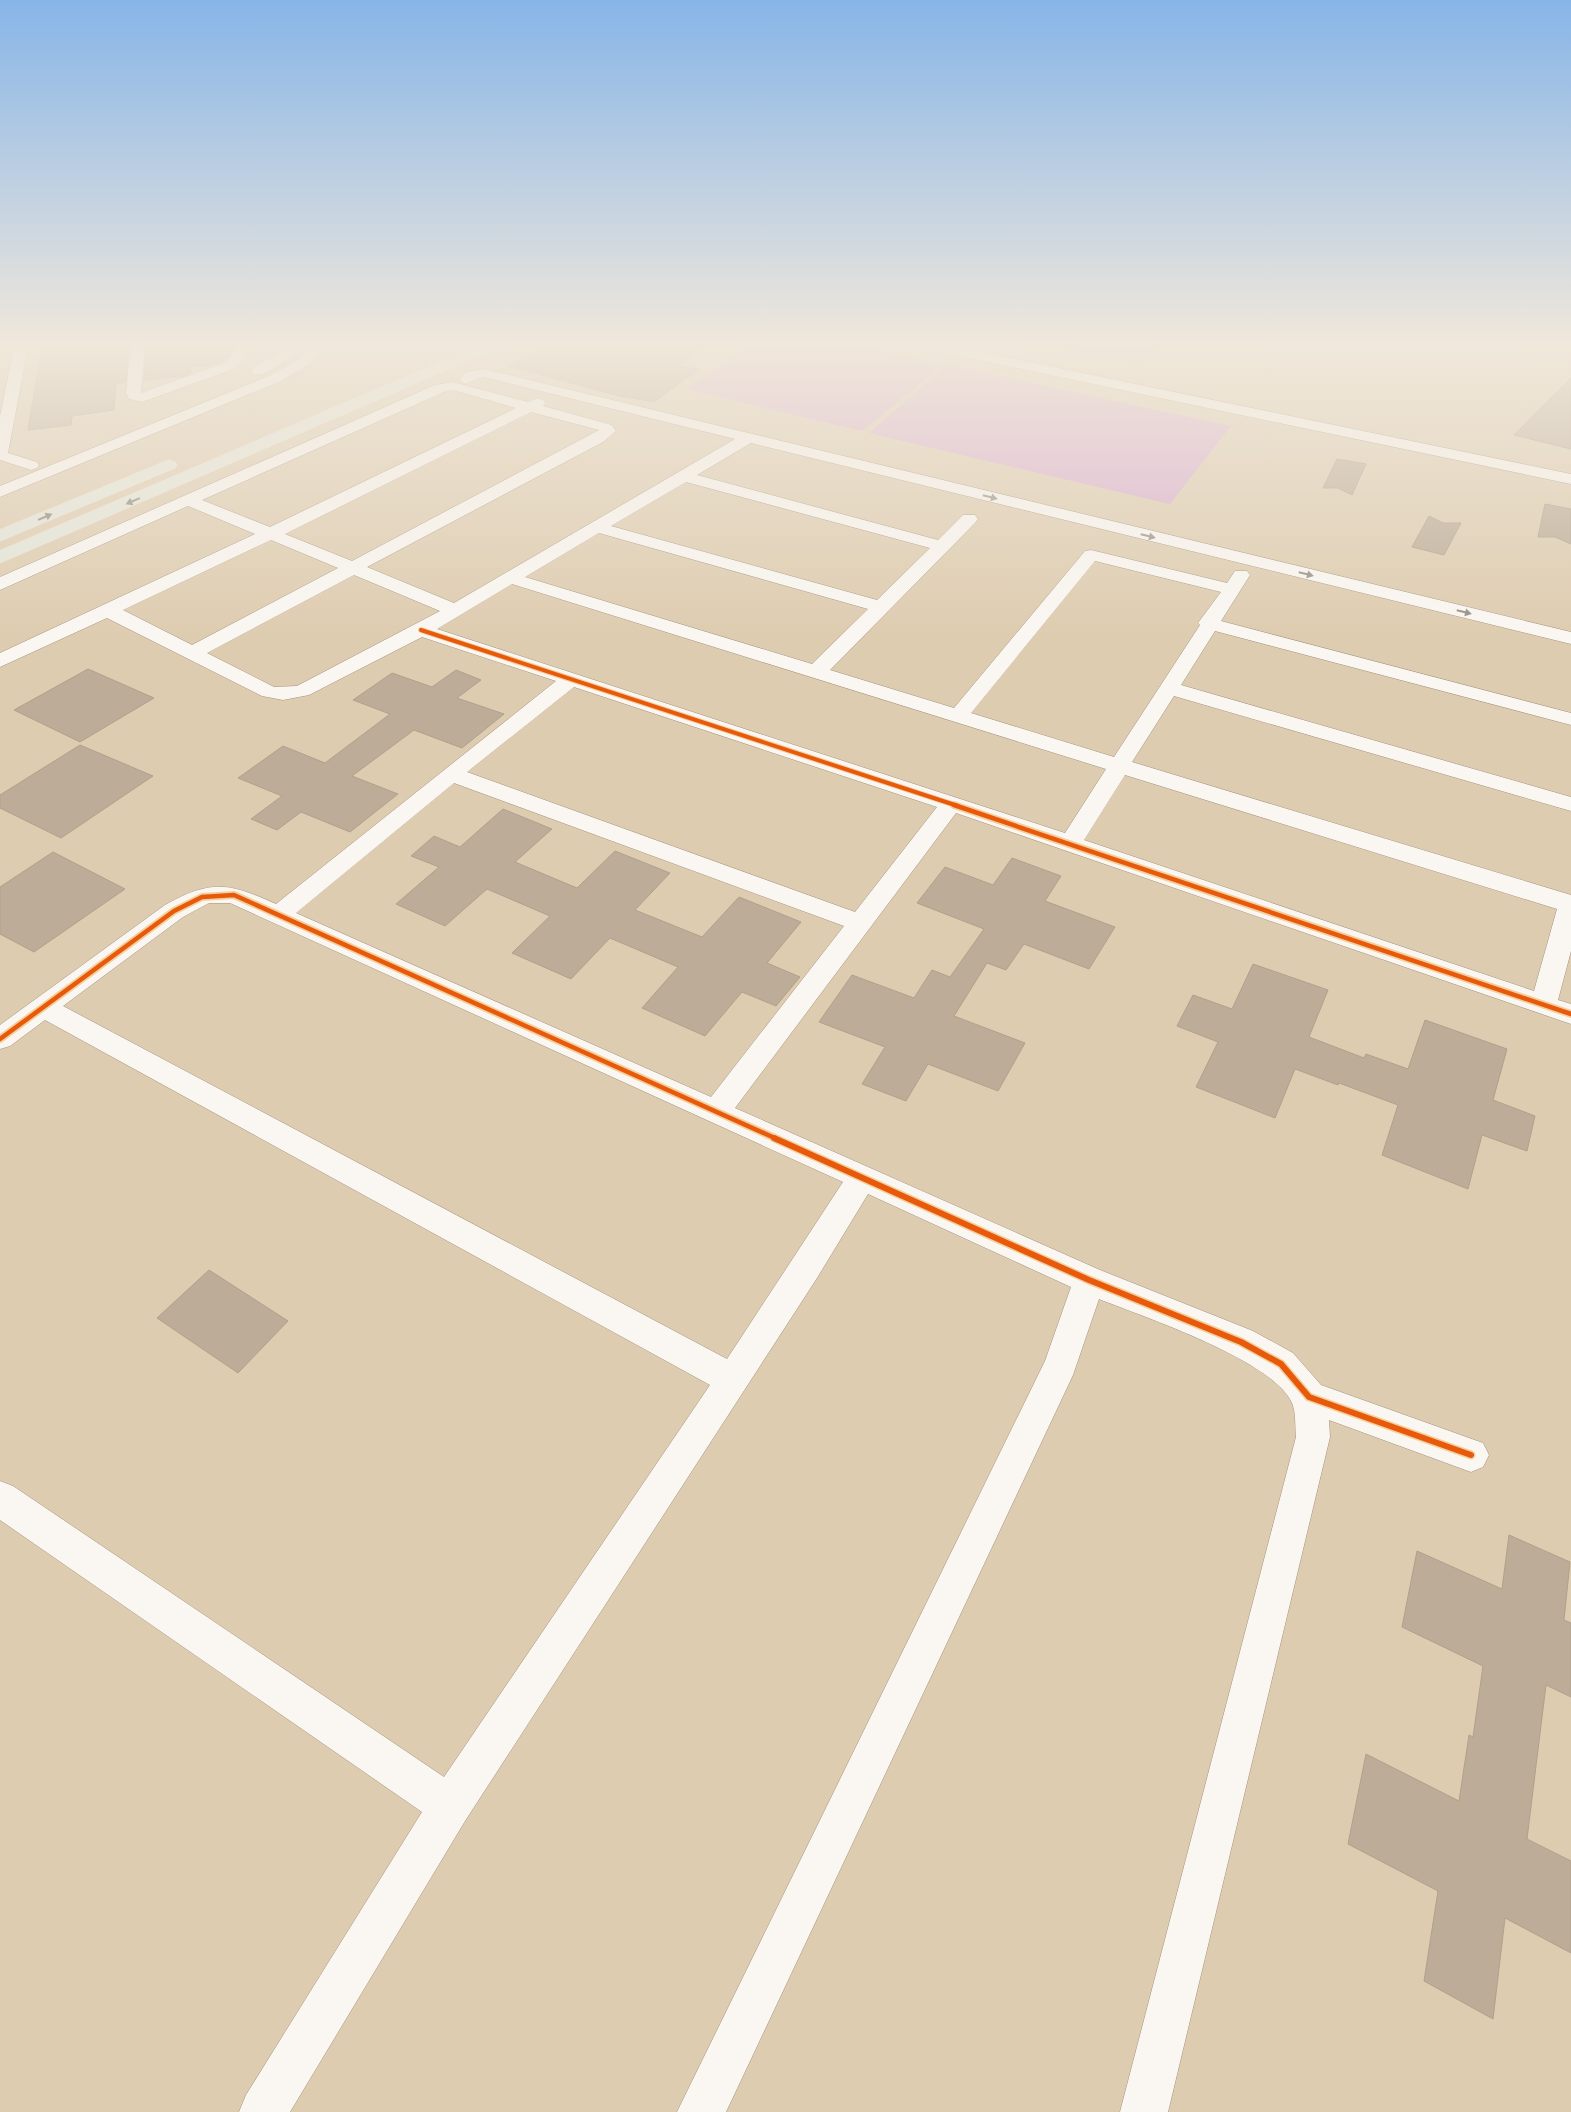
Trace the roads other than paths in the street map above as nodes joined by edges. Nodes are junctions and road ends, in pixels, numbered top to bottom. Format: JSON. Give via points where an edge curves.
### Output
{"nodes":[{"id":1,"x":3,"y":441,"type":"edge"},
{"id":2,"x":90,"y":441,"type":"edge"},
{"id":3,"x":125,"y":441,"type":"edge"},
{"id":4,"x":271,"y":441,"type":"edge"},
{"id":5,"x":323,"y":441,"type":"edge"},
{"id":6,"x":461,"y":441,"type":"edge"},
{"id":7,"x":594,"y":441,"type":"edge"},
{"id":8,"x":734,"y":441,"type":"edge"},
{"id":9,"x":736,"y":441,"type":"edge"},
{"id":10,"x":1386,"y":441,"type":"edge"},
{"id":11,"x":1441,"y":441,"type":"edge"},
{"id":12,"x":741,"y":442,"type":"junction"},
{"id":13,"x":182,"y":460,"type":"dead end"},
{"id":14,"x":31,"y":465,"type":"junction"},
{"id":15,"x":1571,"y":467,"type":"edge"},
{"id":16,"x":684,"y":476,"type":"junction"},
{"id":17,"x":0,"y":477,"type":"edge"},
{"id":18,"x":1571,"y":479,"type":"edge"},
{"id":19,"x":0,"y":492,"type":"edge"},
{"id":20,"x":190,"y":500,"type":"junction"},
{"id":21,"x":969,"y":519,"type":"dead end"},
{"id":22,"x":596,"y":527,"type":"junction"},
{"id":23,"x":270,"y":534,"type":"junction"},
{"id":24,"x":0,"y":536,"type":"edge"},
{"id":25,"x":942,"y":546,"type":"junction"},
{"id":26,"x":0,"y":558,"type":"edge"},
{"id":27,"x":352,"y":569,"type":"junction"},
{"id":28,"x":1240,"y":574,"type":"junction"},
{"id":29,"x":510,"y":578,"type":"junction"},
{"id":30,"x":0,"y":584,"type":"edge"},
{"id":31,"x":882,"y":606,"type":"junction"},
{"id":32,"x":108,"y":610,"type":"junction"},
{"id":33,"x":455,"y":610,"type":"junction"},
{"id":34,"x":1208,"y":623,"type":"junction"},
{"id":35,"x":421,"y":630,"type":"junction"},
{"id":36,"x":1484,"y":634,"type":"dead end"},
{"id":37,"x":1571,"y":638,"type":"edge"},
{"id":38,"x":192,"y":653,"type":"junction"},
{"id":39,"x":0,"y":661,"type":"edge"},
{"id":40,"x":816,"y":672,"type":"junction"},
{"id":41,"x":572,"y":679,"type":"junction"},
{"id":42,"x":1168,"y":688,"type":"junction"},
{"id":43,"x":958,"y":716,"type":"junction"},
{"id":44,"x":1571,"y":719,"type":"edge"},
{"id":45,"x":1120,"y":766,"type":"junction"},
{"id":46,"x":451,"y":774,"type":"junction"},
{"id":47,"x":951,"y":804,"type":"junction"},
{"id":48,"x":1571,"y":804,"type":"edge"},
{"id":49,"x":1070,"y":843,"type":"junction"},
{"id":50,"x":1571,"y":904,"type":"edge"},
{"id":51,"x":277,"y":916,"type":"junction"},
{"id":52,"x":860,"y":923,"type":"junction"},
{"id":53,"x":1544,"y":1004,"type":"junction"},
{"id":54,"x":43,"y":1007,"type":"junction"},
{"id":55,"x":1571,"y":1014,"type":"edge"},
{"id":56,"x":0,"y":1039,"type":"edge"},
{"id":57,"x":716,"y":1112,"type":"junction"},
{"id":58,"x":862,"y":1177,"type":"junction"},
{"id":59,"x":1089,"y":1280,"type":"junction"},
{"id":60,"x":731,"y":1379,"type":"junction"},
{"id":61,"x":1309,"y":1397,"type":"junction"},
{"id":62,"x":1471,"y":1455,"type":"dead end"},
{"id":63,"x":0,"y":1499,"type":"edge"},
{"id":64,"x":450,"y":1806,"type":"junction"},
{"id":65,"x":263,"y":2112,"type":"edge"},
{"id":66,"x":701,"y":2112,"type":"edge"},
{"id":67,"x":1144,"y":2112,"type":"edge"}],
"edges":[{"from":1,"to":14,"type":"street","via":[[0,455]]},
{"from":2,"to":14,"type":"street"},
{"from":3,"to":19,"type":"street"},
{"from":4,"to":26,"type":"main road","one_way":true},
{"from":5,"to":20,"type":"street"},
{"from":6,"to":23,"type":"street"},
{"from":7,"to":27,"type":"street"},
{"from":8,"to":12,"type":"street"},
{"from":9,"to":12,"type":"street"},
{"from":10,"to":18,"type":"street"},
{"from":11,"to":15,"type":"street"},
{"from":12,"to":16,"type":"street"},
{"from":12,"to":28,"type":"street"},
{"from":24,"to":13,"type":"main road","one_way":true},
{"from":14,"to":17,"type":"street"},
{"from":16,"to":22,"type":"street"},
{"from":16,"to":25,"type":"street"},
{"from":20,"to":23,"type":"street"},
{"from":20,"to":30,"type":"street"},
{"from":21,"to":25,"type":"street"},
{"from":22,"to":29,"type":"street"},
{"from":22,"to":31,"type":"street"},
{"from":23,"to":27,"type":"street"},
{"from":23,"to":32,"type":"street"},
{"from":25,"to":31,"type":"street"},
{"from":27,"to":33,"type":"street"},
{"from":27,"to":38,"type":"street"},
{"from":28,"to":34,"type":"street"},
{"from":28,"to":36,"type":"street"},
{"from":28,"to":37,"type":"street","one_way":true},
{"from":28,"to":43,"type":"street","via":[[1091,554]]},
{"from":29,"to":33,"type":"street"},
{"from":29,"to":40,"type":"street"},
{"from":31,"to":40,"type":"street"},
{"from":32,"to":38,"type":"street"},
{"from":32,"to":39,"type":"street"},
{"from":33,"to":35,"type":"street"},
{"from":34,"to":42,"type":"street"},
{"from":34,"to":44,"type":"street"},
{"from":35,"to":38,"type":"street","via":[[320,683],[302,691],[283,694],[269,692]]},
{"from":35,"to":41,"type":"street"},
{"from":40,"to":43,"type":"street"},
{"from":41,"to":46,"type":"street"},
{"from":41,"to":47,"type":"street"},
{"from":42,"to":45,"type":"street"},
{"from":42,"to":48,"type":"street"},
{"from":43,"to":45,"type":"street"},
{"from":45,"to":49,"type":"street"},
{"from":45,"to":50,"type":"street"},
{"from":46,"to":51,"type":"street"},
{"from":46,"to":52,"type":"street"},
{"from":47,"to":49,"type":"street"},
{"from":47,"to":52,"type":"street"},
{"from":49,"to":53,"type":"street"},
{"from":50,"to":53,"type":"street"},
{"from":51,"to":54,"type":"street","via":[[234,895],[199,896]]},
{"from":51,"to":57,"type":"street"},
{"from":52,"to":57,"type":"street"},
{"from":53,"to":55,"type":"street"},
{"from":54,"to":56,"type":"street"},
{"from":54,"to":60,"type":"street"},
{"from":57,"to":58,"type":"street"},
{"from":58,"to":59,"type":"street"},
{"from":58,"to":60,"type":"street","via":[[806,1268]]},
{"from":59,"to":61,"type":"street","via":[[1241,1342],[1281,1364]]},
{"from":59,"to":66,"type":"street","via":[[1061,1364]]},
{"from":60,"to":64,"type":"street"},
{"from":61,"to":62,"type":"street"},
{"from":61,"to":67,"type":"street","via":[[1313,1437]]},
{"from":63,"to":64,"type":"street"},
{"from":64,"to":65,"type":"street"}]}
